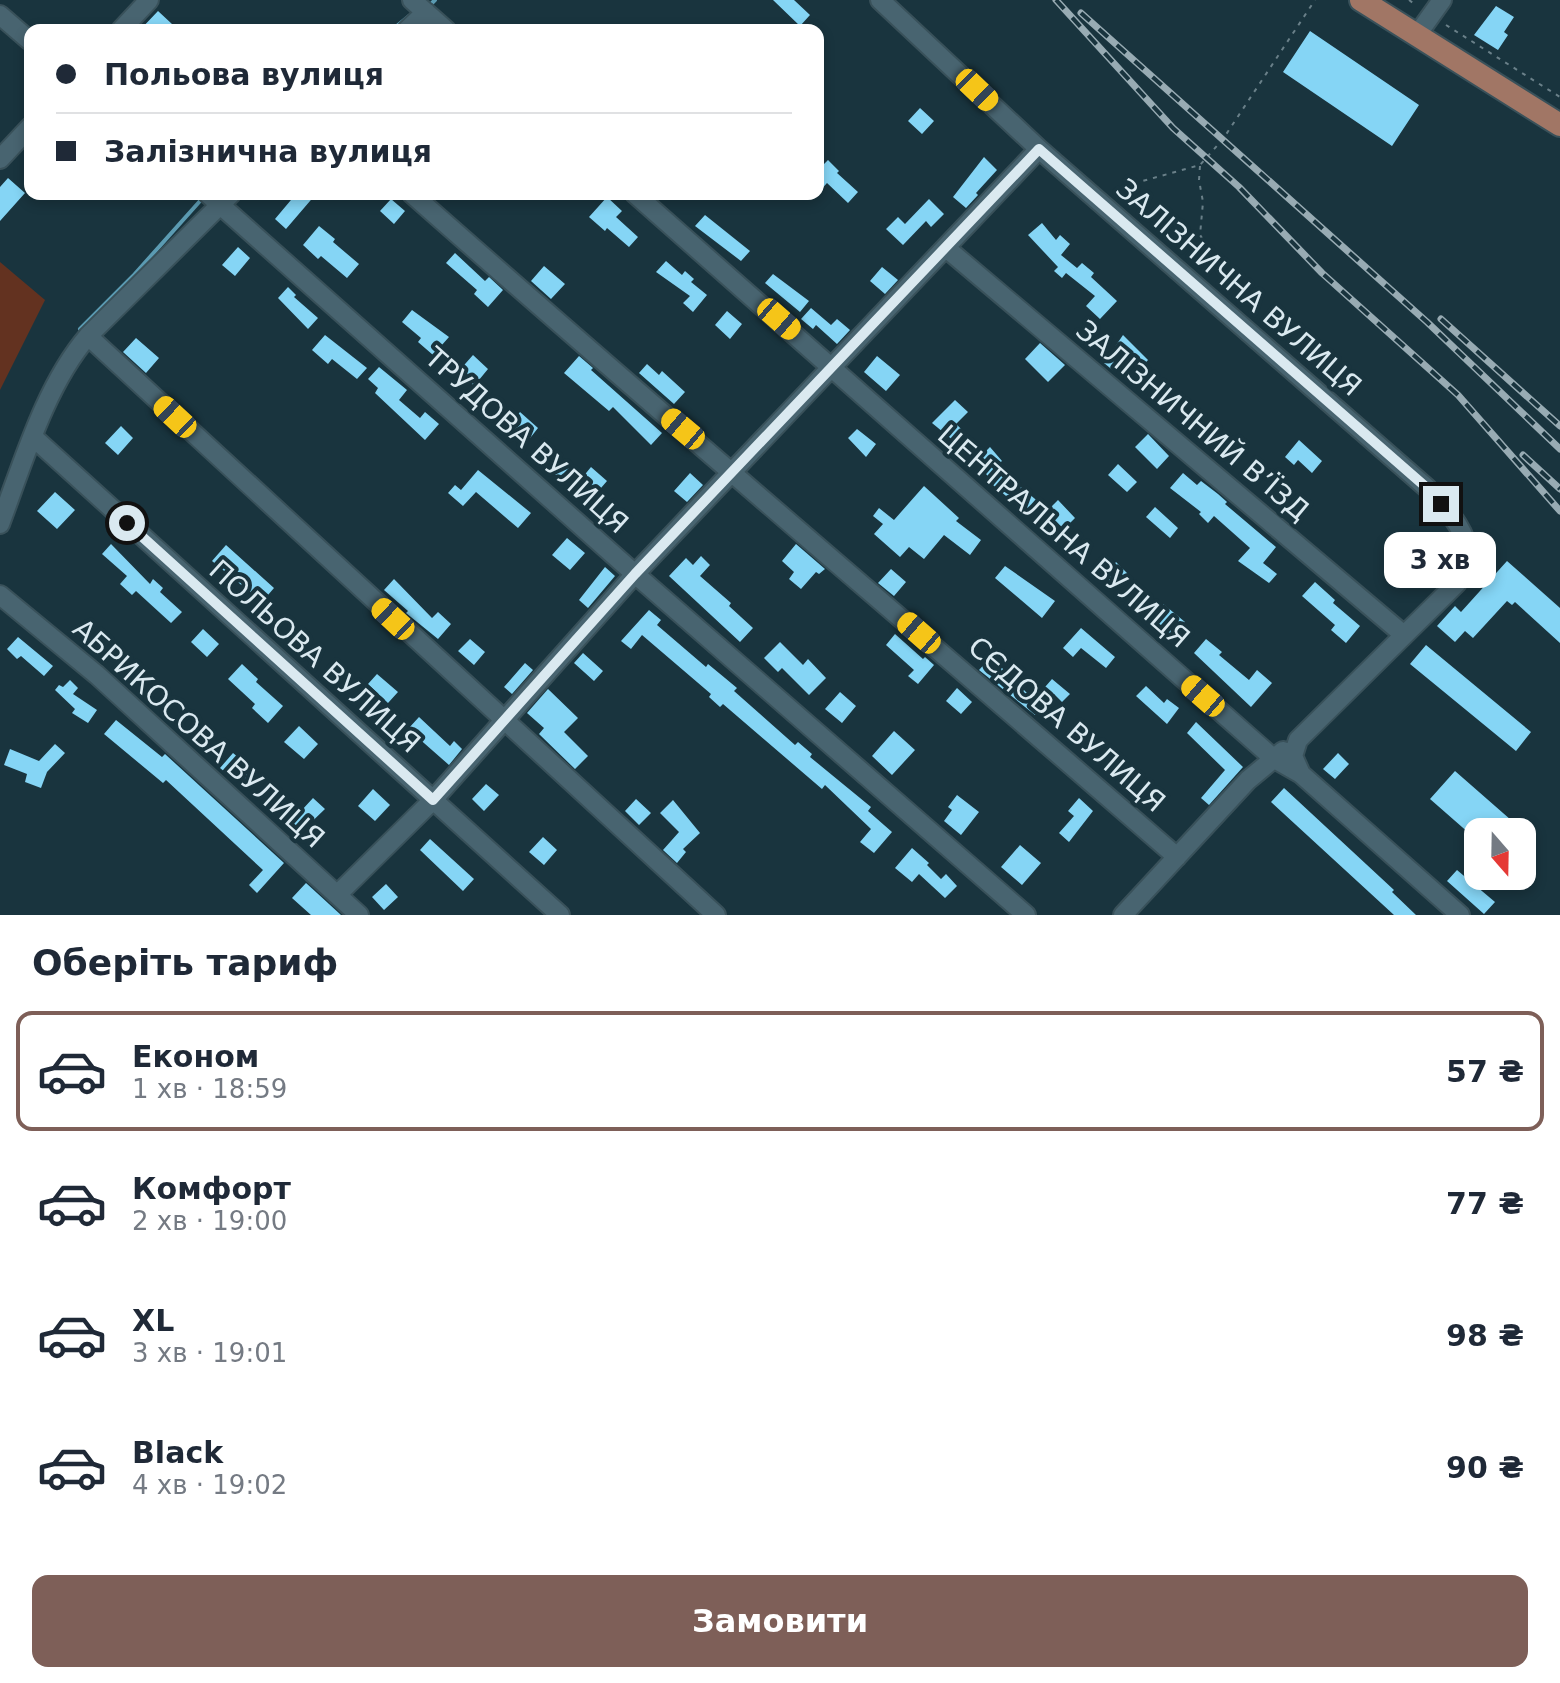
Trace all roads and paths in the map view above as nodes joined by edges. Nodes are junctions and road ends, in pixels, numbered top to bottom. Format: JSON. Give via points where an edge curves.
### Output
{"nodes":[{"id":1,"x":149,"y":0,"type":"edge"},
{"id":2,"x":880,"y":0,"type":"edge"},
{"id":3,"x":1315,"y":0,"type":"edge"},
{"id":4,"x":1361,"y":0,"type":"edge"},
{"id":5,"x":1409,"y":0,"type":"edge"},
{"id":6,"x":419,"y":6,"type":"edge"},
{"id":7,"x":1437,"y":8,"type":"edge"},
{"id":8,"x":0,"y":15,"type":"edge"},
{"id":9,"x":127,"y":24,"type":"edge"},
{"id":10,"x":410,"y":24,"type":"edge"},
{"id":11,"x":439,"y":24,"type":"edge"},
{"id":12,"x":1417,"y":35,"type":"junction"},
{"id":13,"x":24,"y":36,"type":"edge"},
{"id":14,"x":1560,"y":97,"type":"edge"},
{"id":15,"x":1560,"y":125,"type":"edge"},
{"id":16,"x":24,"y":133,"type":"edge"},
{"id":17,"x":1039,"y":149,"type":"junction"},
{"id":18,"x":0,"y":159,"type":"edge"},
{"id":19,"x":1200,"y":165,"type":"junction"},
{"id":20,"x":217,"y":200,"type":"edge"},
{"id":21,"x":223,"y":200,"type":"edge"},
{"id":22,"x":419,"y":200,"type":"edge"},
{"id":23,"x":642,"y":200,"type":"edge"},
{"id":24,"x":1103,"y":205,"type":"junction"},
{"id":25,"x":946,"y":248,"type":"junction"},
{"id":26,"x":1242,"y":327,"type":"junction"},
{"id":27,"x":88,"y":336,"type":"junction"},
{"id":28,"x":831,"y":367,"type":"junction"},
{"id":29,"x":33,"y":437,"type":"junction"},
{"id":30,"x":732,"y":470,"type":"junction"},
{"id":31,"x":0,"y":524,"type":"edge"},
{"id":32,"x":635,"y":574,"type":"junction"},
{"id":33,"x":0,"y":595,"type":"edge"},
{"id":34,"x":1404,"y":635,"type":"junction"},
{"id":35,"x":504,"y":717,"type":"junction"},
{"id":36,"x":1298,"y":740,"type":"junction"},
{"id":37,"x":1273,"y":758,"type":"junction"},
{"id":38,"x":1301,"y":774,"type":"junction"},
{"id":39,"x":433,"y":800,"type":"junction"},
{"id":40,"x":1177,"y":857,"type":"junction"},
{"id":41,"x":337,"y":895,"type":"junction"},
{"id":42,"x":1129,"y":908,"type":"edge"},
{"id":43,"x":359,"y":915,"type":"edge"},
{"id":44,"x":560,"y":915,"type":"edge"},
{"id":45,"x":716,"y":915,"type":"edge"},
{"id":46,"x":1026,"y":915,"type":"edge"},
{"id":47,"x":1149,"y":915,"type":"edge"},
{"id":48,"x":1460,"y":915,"type":"edge"}],
"edges":[{"from":1,"to":9,"type":"street"},
{"from":2,"to":17,"type":"street","name":"ЗАЛІЗНИЧНА ВУЛИЦЯ"},
{"from":3,"to":19,"type":"path","via":[[1223,139]]},
{"from":4,"to":12,"type":"main road"},
{"from":5,"to":7,"type":"path"},
{"from":6,"to":10,"type":"street"},
{"from":6,"to":11,"type":"street"},
{"from":7,"to":12,"type":"street"},
{"from":7,"to":14,"type":"path"},
{"from":8,"to":13,"type":"street"},
{"from":12,"to":15,"type":"main road"},
{"from":16,"to":18,"type":"street"},
{"from":17,"to":24,"type":"street","name":"ЗАЛІЗНИЧНА ВУЛИЦЯ"},
{"from":17,"to":25,"type":"street"},
{"from":19,"to":24,"type":"path","via":[[1139,182]]},
{"from":19,"to":26,"type":"path","via":[[1200,235],[1244,301]]},
{"from":20,"to":27,"type":"street"},
{"from":21,"to":32,"type":"street","name":"ТРУДОВА ВУЛИЦЯ"},
{"from":22,"to":30,"type":"street","name":"СЄДОВА ВУЛИЦЯ"},
{"from":23,"to":28,"type":"street","name":"ЦЕНТРАЛЬНА ВУЛИЦЯ"},
{"from":24,"to":26,"type":"street","name":"ЗАЛІЗНИЧНА ВУЛИЦЯ"},
{"from":25,"to":28,"type":"street"},
{"from":25,"to":34,"type":"street","name":"ЗАЛІЗНИЧНИЙ В’ЇЗД"},
{"from":26,"to":34,"type":"street","name":"ЗАЛІЗНИЧНА ВУЛИЦЯ","via":[[1427,488],[1456,520],[1468,562],[1457,583]]},
{"from":27,"to":29,"type":"street","via":[[70,357]]},
{"from":27,"to":35,"type":"street"},
{"from":28,"to":30,"type":"street"},
{"from":28,"to":37,"type":"street","name":"ЦЕНТРАЛЬНА ВУЛИЦЯ"},
{"from":29,"to":31,"type":"street"},
{"from":29,"to":39,"type":"street","name":"ПОЛЬОВА ВУЛИЦЯ"},
{"from":30,"to":32,"type":"street"},
{"from":30,"to":40,"type":"street","name":"СЄДОВА ВУЛИЦЯ"},
{"from":32,"to":35,"type":"street"},
{"from":32,"to":46,"type":"street","name":"ТРУДОВА ВУЛИЦЯ"},
{"from":33,"to":41,"type":"street","name":"АБРИКОСОВА ВУЛИЦЯ","via":[[97,675]]},
{"from":34,"to":36,"type":"street"},
{"from":35,"to":39,"type":"street"},
{"from":35,"to":45,"type":"street"},
{"from":36,"to":37,"type":"street"},
{"from":36,"to":38,"type":"street","via":[[1293,756]]},
{"from":37,"to":38,"type":"street","name":"ЦЕНТРАЛЬНА ВУЛИЦЯ"},
{"from":37,"to":40,"type":"street"},
{"from":38,"to":48,"type":"street","name":"ЦЕНТРАЛЬНА ВУЛИЦЯ"},
{"from":39,"to":41,"type":"street"},
{"from":39,"to":44,"type":"street","name":"ПОЛЬОВА ВУЛИЦЯ"},
{"from":40,"to":42,"type":"street"},
{"from":41,"to":43,"type":"street","name":"АБРИКОСОВА ВУЛИЦЯ"},
{"from":42,"to":47,"type":"street"}]}
